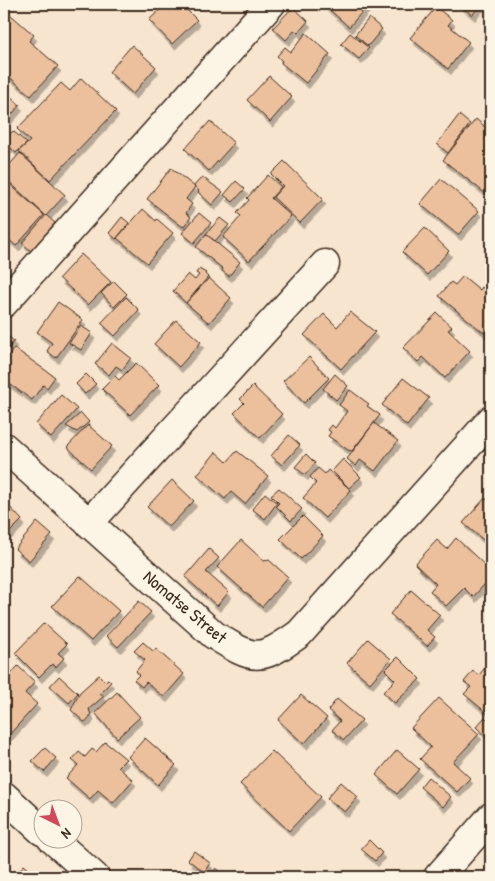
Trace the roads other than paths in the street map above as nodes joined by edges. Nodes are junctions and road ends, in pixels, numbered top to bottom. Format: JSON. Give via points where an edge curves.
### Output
{"nodes":[{"id":1,"x":271,"y":4,"type":"edge"},
{"id":2,"x":325,"y":264,"type":"dead end"},
{"id":3,"x":4,"y":303,"type":"edge"},
{"id":4,"x":491,"y":420,"type":"edge"},
{"id":5,"x":4,"y":447,"type":"edge"},
{"id":6,"x":89,"y":523,"type":"junction"},
{"id":7,"x":4,"y":796,"type":"edge"},
{"id":8,"x":491,"y":817,"type":"edge"},
{"id":9,"x":32,"y":822,"type":"edge"},
{"id":10,"x":62,"y":848,"type":"edge"},
{"id":11,"x":95,"y":877,"type":"edge"},
{"id":12,"x":438,"y":877,"type":"edge"}],
"edges":[{"from":1,"to":3,"type":"street"},
{"from":2,"to":6,"type":"street"},
{"from":4,"to":6,"type":"street","name":"Nomatse Street","via":[[299,634],[262,656],[241,652],[214,635]]},
{"from":5,"to":6,"type":"street","name":"Nomatse Street"},
{"from":7,"to":9,"type":"street"},
{"from":8,"to":12,"type":"street"},
{"from":10,"to":11,"type":"street"}]}
